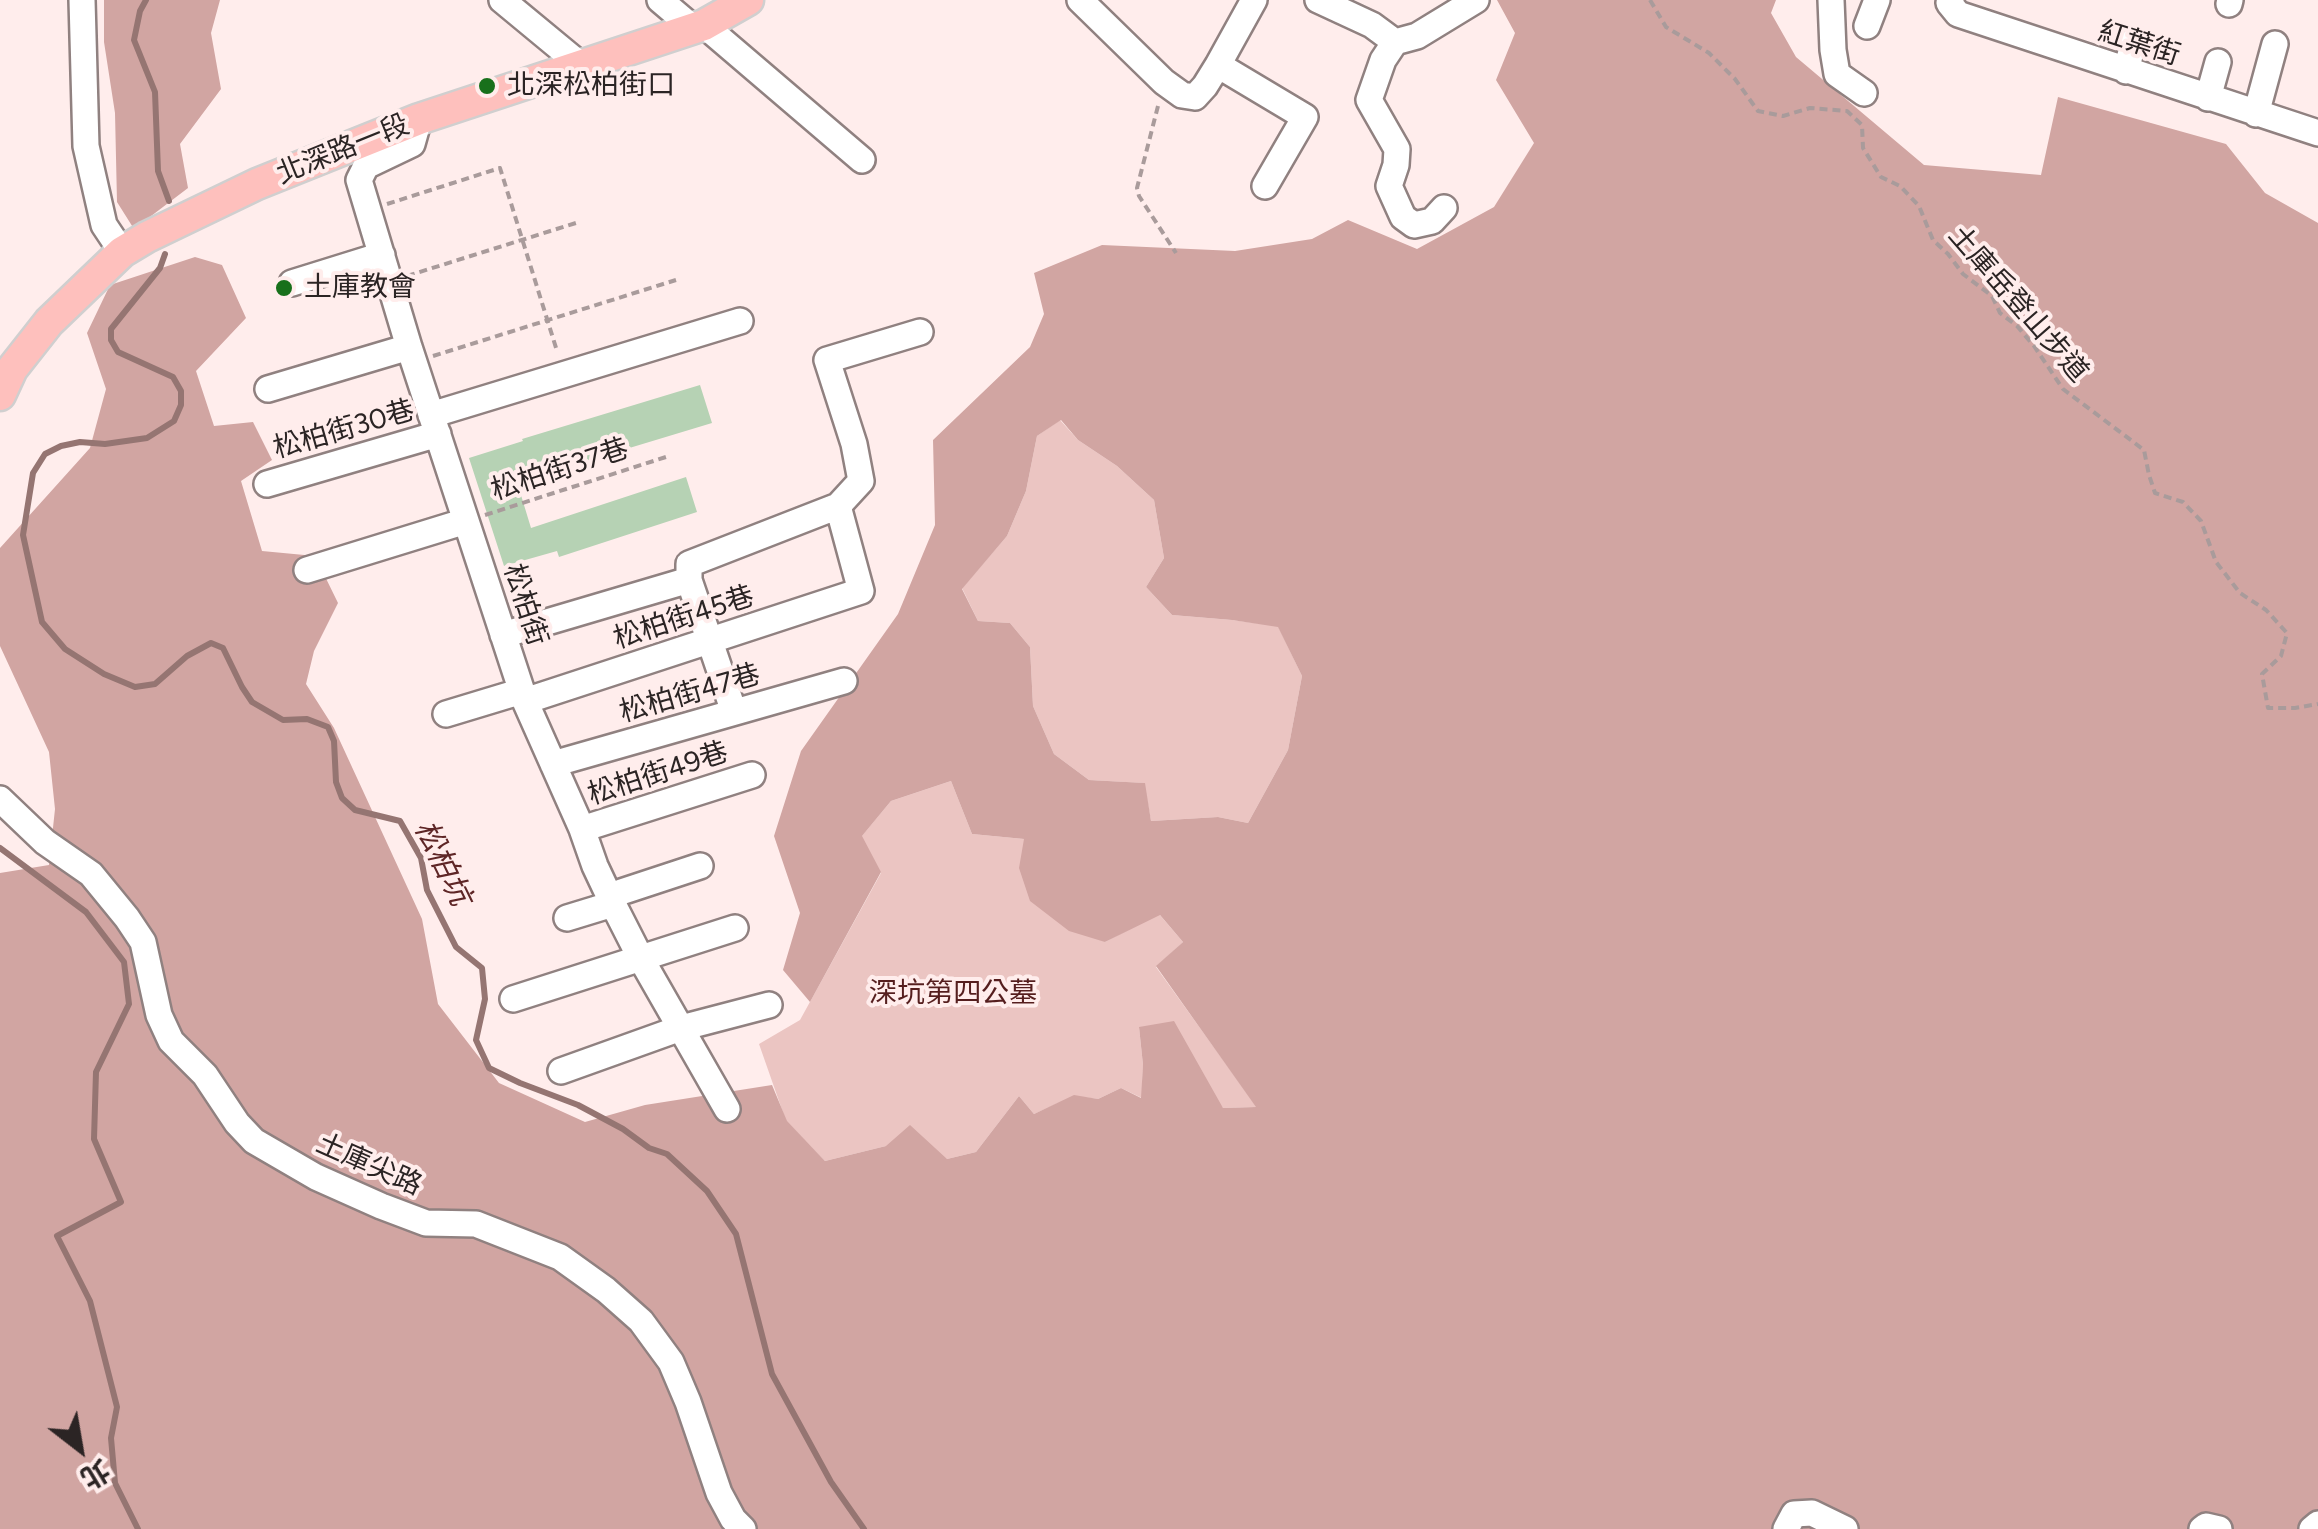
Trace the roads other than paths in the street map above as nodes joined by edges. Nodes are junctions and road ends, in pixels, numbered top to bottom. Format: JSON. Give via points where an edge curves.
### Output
{"nodes":[{"id":1,"x":82,"y":0,"type":"edge"},
{"id":2,"x":502,"y":0,"type":"edge"},
{"id":3,"x":660,"y":0,"type":"edge"},
{"id":4,"x":748,"y":0,"type":"edge"},
{"id":5,"x":1080,"y":0,"type":"edge"},
{"id":6,"x":1254,"y":0,"type":"edge"},
{"id":7,"x":1318,"y":0,"type":"edge"},
{"id":8,"x":1476,"y":0,"type":"edge"},
{"id":9,"x":1831,"y":0,"type":"edge"},
{"id":10,"x":1877,"y":0,"type":"edge"},
{"id":11,"x":1951,"y":0,"type":"edge"},
{"id":12,"x":698,"y":26,"type":"junction"},
{"id":13,"x":1867,"y":26,"type":"dead end"},
{"id":14,"x":2134,"y":40,"type":"dead end"},
{"id":15,"x":1395,"y":42,"type":"junction"},
{"id":16,"x":2275,"y":44,"type":"dead end"},
{"id":17,"x":2218,"y":62,"type":"dead end"},
{"id":18,"x":582,"y":66,"type":"junction"},
{"id":19,"x":1218,"y":66,"type":"junction"},
{"id":20,"x":2126,"y":71,"type":"junction"},
{"id":21,"x":1864,"y":93,"type":"dead end"},
{"id":22,"x":2208,"y":98,"type":"junction"},
{"id":23,"x":2256,"y":114,"type":"junction"},
{"id":24,"x":419,"y":119,"type":"junction"},
{"id":25,"x":2318,"y":133,"type":"edge"},
{"id":26,"x":862,"y":160,"type":"dead end"},
{"id":27,"x":1265,"y":186,"type":"dead end"},
{"id":28,"x":1444,"y":208,"type":"dead end"},
{"id":29,"x":122,"y":252,"type":"junction"},
{"id":30,"x":382,"y":254,"type":"junction"},
{"id":31,"x":292,"y":283,"type":"dead end"},
{"id":32,"x":740,"y":321,"type":"dead end"},
{"id":33,"x":920,"y":332,"type":"dead end"},
{"id":34,"x":412,"y":354,"type":"junction"},
{"id":35,"x":268,"y":389,"type":"dead end"},
{"id":36,"x":0,"y":394,"type":"edge"},
{"id":37,"x":435,"y":424,"type":"junction"},
{"id":38,"x":267,"y":484,"type":"dead end"},
{"id":39,"x":838,"y":506,"type":"junction"},
{"id":40,"x":466,"y":521,"type":"junction"},
{"id":41,"x":308,"y":570,"type":"dead end"},
{"id":42,"x":689,"y":580,"type":"junction"},
{"id":43,"x":502,"y":636,"type":"junction"},
{"id":44,"x":710,"y":641,"type":"junction"},
{"id":45,"x":844,"y":681,"type":"dead end"},
{"id":46,"x":523,"y":696,"type":"junction"},
{"id":47,"x":734,"y":712,"type":"junction"},
{"id":48,"x":446,"y":714,"type":"dead end"},
{"id":49,"x":553,"y":764,"type":"junction"},
{"id":50,"x":752,"y":775,"type":"dead end"},
{"id":51,"x":0,"y":799,"type":"edge"},
{"id":52,"x":582,"y":830,"type":"junction"},
{"id":53,"x":700,"y":866,"type":"dead end"},
{"id":54,"x":610,"y":900,"type":"junction"},
{"id":55,"x":566,"y":918,"type":"dead end"},
{"id":56,"x":734,"y":928,"type":"dead end"},
{"id":57,"x":640,"y":958,"type":"junction"},
{"id":58,"x":513,"y":999,"type":"dead end"},
{"id":59,"x":769,"y":1006,"type":"dead end"},
{"id":60,"x":681,"y":1028,"type":"junction"},
{"id":61,"x":561,"y":1071,"type":"dead end"},
{"id":62,"x":727,"y":1109,"type":"dead end"},
{"id":63,"x":743,"y":1529,"type":"edge"},
{"id":64,"x":1786,"y":1529,"type":"edge"},
{"id":65,"x":1845,"y":1529,"type":"edge"},
{"id":66,"x":2202,"y":1529,"type":"edge"},
{"id":67,"x":2220,"y":1529,"type":"edge"}],
"edges":[{"from":1,"to":29,"type":"street","via":[[86,146],[104,225]]},
{"from":2,"to":18,"type":"street"},
{"from":3,"to":12,"type":"street"},
{"from":4,"to":12,"type":"main road","name":"北深路一段"},
{"from":5,"to":19,"type":"street","via":[[1182,95],[1195,97]]},
{"from":6,"to":19,"type":"street"},
{"from":7,"to":15,"type":"street"},
{"from":8,"to":15,"type":"street"},
{"from":9,"to":21,"type":"street","via":[[1837,74]]},
{"from":10,"to":13,"type":"street"},
{"from":11,"to":20,"type":"street","name":"紅葉街","via":[[1958,14]]},
{"from":12,"to":18,"type":"main road","name":"北深路一段"},
{"from":12,"to":26,"type":"street"},
{"from":14,"to":20,"type":"street"},
{"from":15,"to":28,"type":"street","via":[[1369,100],[1397,148],[1389,186],[1414,225],[1432,222]]},
{"from":16,"to":23,"type":"street"},
{"from":17,"to":22,"type":"street"},
{"from":18,"to":24,"type":"main road","name":"北深路一段"},
{"from":19,"to":27,"type":"street","via":[[1305,117]]},
{"from":20,"to":22,"type":"street","name":"紅葉街"},
{"from":22,"to":23,"type":"street","name":"紅葉街"},
{"from":23,"to":25,"type":"street","name":"紅葉街"},
{"from":24,"to":29,"type":"main road","name":"北深路一段","via":[[257,184]]},
{"from":24,"to":30,"type":"street","name":"松柏街","via":[[412,144],[366,166],[359,180]]},
{"from":29,"to":36,"type":"main road","name":"北深路一段","via":[[49,322]]},
{"from":30,"to":31,"type":"street"},
{"from":30,"to":34,"type":"street","name":"松柏街"},
{"from":32,"to":37,"type":"street","name":"松柏街30巷"},
{"from":33,"to":39,"type":"street","via":[[827,360],[861,481]]},
{"from":34,"to":35,"type":"street"},
{"from":34,"to":37,"type":"street","name":"松柏街"},
{"from":37,"to":38,"type":"street","name":"松柏街30巷"},
{"from":37,"to":40,"type":"street","name":"松柏街"},
{"from":39,"to":42,"type":"street","via":[[689,564]]},
{"from":39,"to":44,"type":"street","name":"松柏街45巷","via":[[861,591]]},
{"from":40,"to":41,"type":"street"},
{"from":40,"to":43,"type":"street","name":"松柏街"},
{"from":42,"to":43,"type":"street"},
{"from":42,"to":44,"type":"street"},
{"from":43,"to":46,"type":"street","name":"松柏街"},
{"from":44,"to":46,"type":"street","name":"松柏街45巷"},
{"from":44,"to":47,"type":"street"},
{"from":45,"to":47,"type":"street","name":"松柏街47巷"},
{"from":46,"to":48,"type":"street","name":"松柏街45巷"},
{"from":46,"to":49,"type":"street","name":"松柏街"},
{"from":47,"to":49,"type":"street","name":"松柏街47巷"},
{"from":49,"to":52,"type":"street","name":"松柏街"},
{"from":50,"to":52,"type":"street","name":"松柏街49巷"},
{"from":51,"to":63,"type":"street","name":"土庫尖路","via":[[90,874],[127,918],[143,942],[159,1015],[172,1040],[254,1140],[316,1178],[396,1212],[426,1223],[476,1224],[560,1258],[641,1321],[671,1362],[719,1494]]},
{"from":52,"to":54,"type":"street","name":"松柏街"},
{"from":53,"to":54,"type":"street"},
{"from":54,"to":55,"type":"street"},
{"from":54,"to":57,"type":"street","name":"松柏街"},
{"from":56,"to":57,"type":"street"},
{"from":57,"to":58,"type":"street"},
{"from":57,"to":60,"type":"street","name":"松柏街"},
{"from":59,"to":60,"type":"street"},
{"from":60,"to":61,"type":"street"},
{"from":60,"to":62,"type":"street","name":"松柏街"},
{"from":64,"to":65,"type":"street","via":[[1794,1514],[1812,1513]]},
{"from":66,"to":67,"type":"street"}]}
